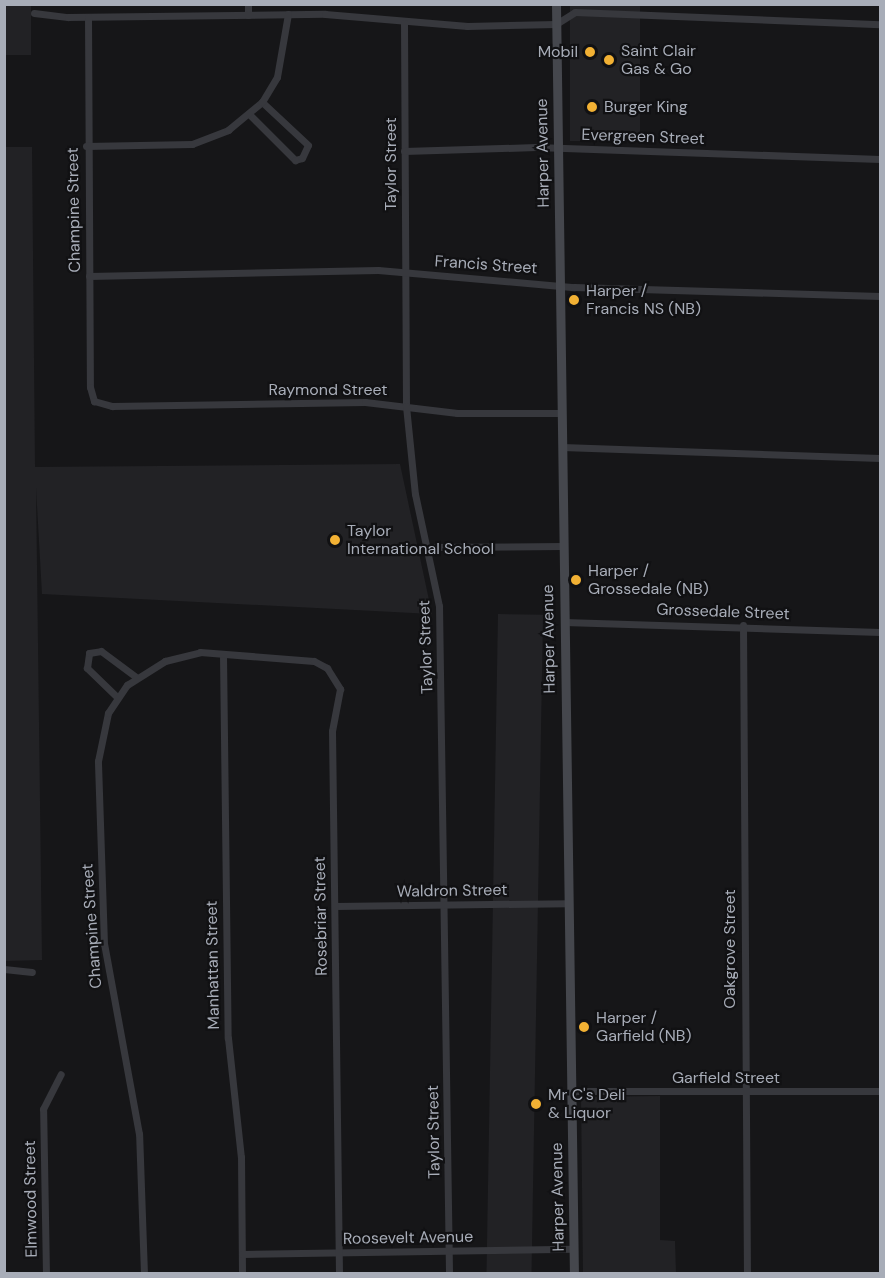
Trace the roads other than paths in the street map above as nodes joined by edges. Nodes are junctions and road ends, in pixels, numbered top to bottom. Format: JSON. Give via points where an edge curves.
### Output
{"nodes":[{"id":1,"x":248,"y":4,"type":"edge"},
{"id":2,"x":556,"y":4,"type":"edge"},
{"id":3,"x":34,"y":13,"type":"dead end"},
{"id":4,"x":288,"y":14,"type":"junction"},
{"id":5,"x":248,"y":15,"type":"junction"},
{"id":6,"x":88,"y":17,"type":"junction"},
{"id":7,"x":404,"y":22,"type":"junction"},
{"id":8,"x":556,"y":24,"type":"junction"},
{"id":9,"x":880,"y":24,"type":"edge"},
{"id":10,"x":262,"y":102,"type":"junction"},
{"id":11,"x":250,"y":115,"type":"junction"},
{"id":12,"x":86,"y":146,"type":"junction"},
{"id":13,"x":559,"y":147,"type":"junction"},
{"id":14,"x":404,"y":151,"type":"junction"},
{"id":15,"x":880,"y":159,"type":"edge"},
{"id":16,"x":406,"y":271,"type":"junction"},
{"id":17,"x":89,"y":276,"type":"junction"},
{"id":18,"x":559,"y":284,"type":"junction"},
{"id":19,"x":880,"y":296,"type":"edge"},
{"id":20,"x":94,"y":401,"type":"joint"},
{"id":21,"x":406,"y":406,"type":"junction"},
{"id":22,"x":561,"y":413,"type":"junction"},
{"id":23,"x":562,"y":447,"type":"junction"},
{"id":24,"x":880,"y":458,"type":"edge"},
{"id":25,"x":563,"y":546,"type":"junction"},
{"id":26,"x":430,"y":547,"type":"junction"},
{"id":27,"x":564,"y":622,"type":"junction"},
{"id":28,"x":743,"y":625,"type":"junction"},
{"id":29,"x":880,"y":632,"type":"edge"},
{"id":30,"x":223,"y":655,"type":"junction"},
{"id":31,"x":136,"y":677,"type":"junction"},
{"id":32,"x":117,"y":697,"type":"junction"},
{"id":33,"x":569,"y":903,"type":"junction"},
{"id":34,"x":444,"y":904,"type":"junction"},
{"id":35,"x":335,"y":906,"type":"junction"},
{"id":36,"x":4,"y":969,"type":"edge"},
{"id":37,"x":32,"y":972,"type":"dead end"},
{"id":38,"x":61,"y":1074,"type":"dead end"},
{"id":39,"x":572,"y":1091,"type":"junction"},
{"id":40,"x":744,"y":1091,"type":"junction"},
{"id":41,"x":880,"y":1091,"type":"edge"},
{"id":42,"x":574,"y":1249,"type":"junction"},
{"id":43,"x":449,"y":1251,"type":"junction"},
{"id":44,"x":339,"y":1252,"type":"junction"},
{"id":45,"x":242,"y":1254,"type":"junction"},
{"id":46,"x":46,"y":1274,"type":"edge"},
{"id":47,"x":144,"y":1274,"type":"edge"},
{"id":48,"x":242,"y":1274,"type":"edge"},
{"id":49,"x":339,"y":1274,"type":"edge"},
{"id":50,"x":449,"y":1274,"type":"edge"},
{"id":51,"x":574,"y":1274,"type":"edge"},
{"id":52,"x":747,"y":1274,"type":"edge"}],
"edges":[{"from":1,"to":5,"type":"street"},
{"from":2,"to":8,"type":"main road","name":"Harper Avenue"},
{"from":3,"to":6,"type":"street"},
{"from":4,"to":5,"type":"street"},
{"from":4,"to":7,"type":"street"},
{"from":4,"to":10,"type":"street","via":[[282,59]]},
{"from":5,"to":6,"type":"street"},
{"from":6,"to":12,"type":"street","name":"Champine Street"},
{"from":7,"to":8,"type":"street"},
{"from":7,"to":14,"type":"street","name":"Taylor Street"},
{"from":8,"to":9,"type":"street","via":[[575,12]]},
{"from":8,"to":13,"type":"main road","name":"Harper Avenue"},
{"from":10,"to":11,"type":"street"},
{"from":10,"to":11,"type":"street","via":[[308,145],[302,158],[295,160]]},
{"from":11,"to":12,"type":"street","via":[[228,130],[192,144]]},
{"from":12,"to":17,"type":"street","name":"Champine Street"},
{"from":13,"to":14,"type":"street","name":"Evergreen Street"},
{"from":13,"to":15,"type":"street","name":"Evergreen Street"},
{"from":13,"to":18,"type":"main road","name":"Harper Avenue"},
{"from":14,"to":16,"type":"street","name":"Taylor Street"},
{"from":16,"to":17,"type":"street","name":"Francis Street"},
{"from":16,"to":18,"type":"street","name":"Francis Street"},
{"from":16,"to":21,"type":"street","name":"Taylor Street"},
{"from":17,"to":20,"type":"street","name":"Champine Street","via":[[90,387]]},
{"from":18,"to":19,"type":"street","name":"Francis Street"},
{"from":18,"to":22,"type":"main road","name":"Harper Avenue"},
{"from":20,"to":21,"type":"street","name":"Raymond Street","via":[[112,406],[365,402]]},
{"from":21,"to":22,"type":"street","name":"Raymond Street","via":[[457,413]]},
{"from":21,"to":26,"type":"street","name":"Taylor Street","via":[[415,494]]},
{"from":22,"to":23,"type":"main road","name":"Harper Avenue"},
{"from":23,"to":24,"type":"street"},
{"from":23,"to":25,"type":"main road","name":"Harper Avenue"},
{"from":25,"to":26,"type":"street"},
{"from":25,"to":27,"type":"main road","name":"Harper Avenue"},
{"from":26,"to":34,"type":"street","name":"Taylor Street","via":[[439,606]]},
{"from":27,"to":28,"type":"street","name":"Grossedale Street"},
{"from":27,"to":33,"type":"main road","name":"Harper Avenue"},
{"from":28,"to":29,"type":"street","name":"Grossedale Street"},
{"from":28,"to":40,"type":"street","name":"Oakgrove Street"},
{"from":30,"to":31,"type":"street","name":"Champine Street","via":[[178,655]]},
{"from":30,"to":35,"type":"street","name":"Rosebriar Street","via":[[314,661],[337,682],[340,695],[332,731]]},
{"from":30,"to":45,"type":"street","name":"Manhattan Street","via":[[228,1038],[241,1157]]},
{"from":31,"to":32,"type":"street","name":"Champine Street"},
{"from":31,"to":32,"type":"street","via":[[101,651],[89,653],[87,668]]},
{"from":32,"to":47,"type":"street","name":"Champine Street","via":[[106,721],[98,761],[100,894],[113,1011],[139,1134]]},
{"from":33,"to":34,"type":"street","name":"Waldron Street"},
{"from":33,"to":39,"type":"main road","name":"Harper Avenue"},
{"from":34,"to":35,"type":"street","name":"Waldron Street"},
{"from":34,"to":43,"type":"street","name":"Taylor Street"},
{"from":35,"to":44,"type":"street","name":"Rosebriar Street"},
{"from":36,"to":37,"type":"street"},
{"from":38,"to":46,"type":"street","name":"Elmwood Street","via":[[45,1100],[43,1123]]},
{"from":39,"to":40,"type":"street","name":"Garfield Street"},
{"from":39,"to":42,"type":"main road","name":"Harper Avenue"},
{"from":40,"to":41,"type":"street","name":"Garfield Street"},
{"from":40,"to":52,"type":"street","name":"Oakgrove Street"},
{"from":42,"to":43,"type":"street","name":"Roosevelt Avenue"},
{"from":42,"to":51,"type":"main road","name":"Harper Avenue"},
{"from":43,"to":44,"type":"street","name":"Roosevelt Avenue"},
{"from":43,"to":50,"type":"street","name":"Taylor Street"},
{"from":44,"to":45,"type":"street","name":"Roosevelt Avenue"},
{"from":44,"to":49,"type":"street","name":"Rosebriar Street"},
{"from":45,"to":48,"type":"street","name":"Manhattan Street"}]}
